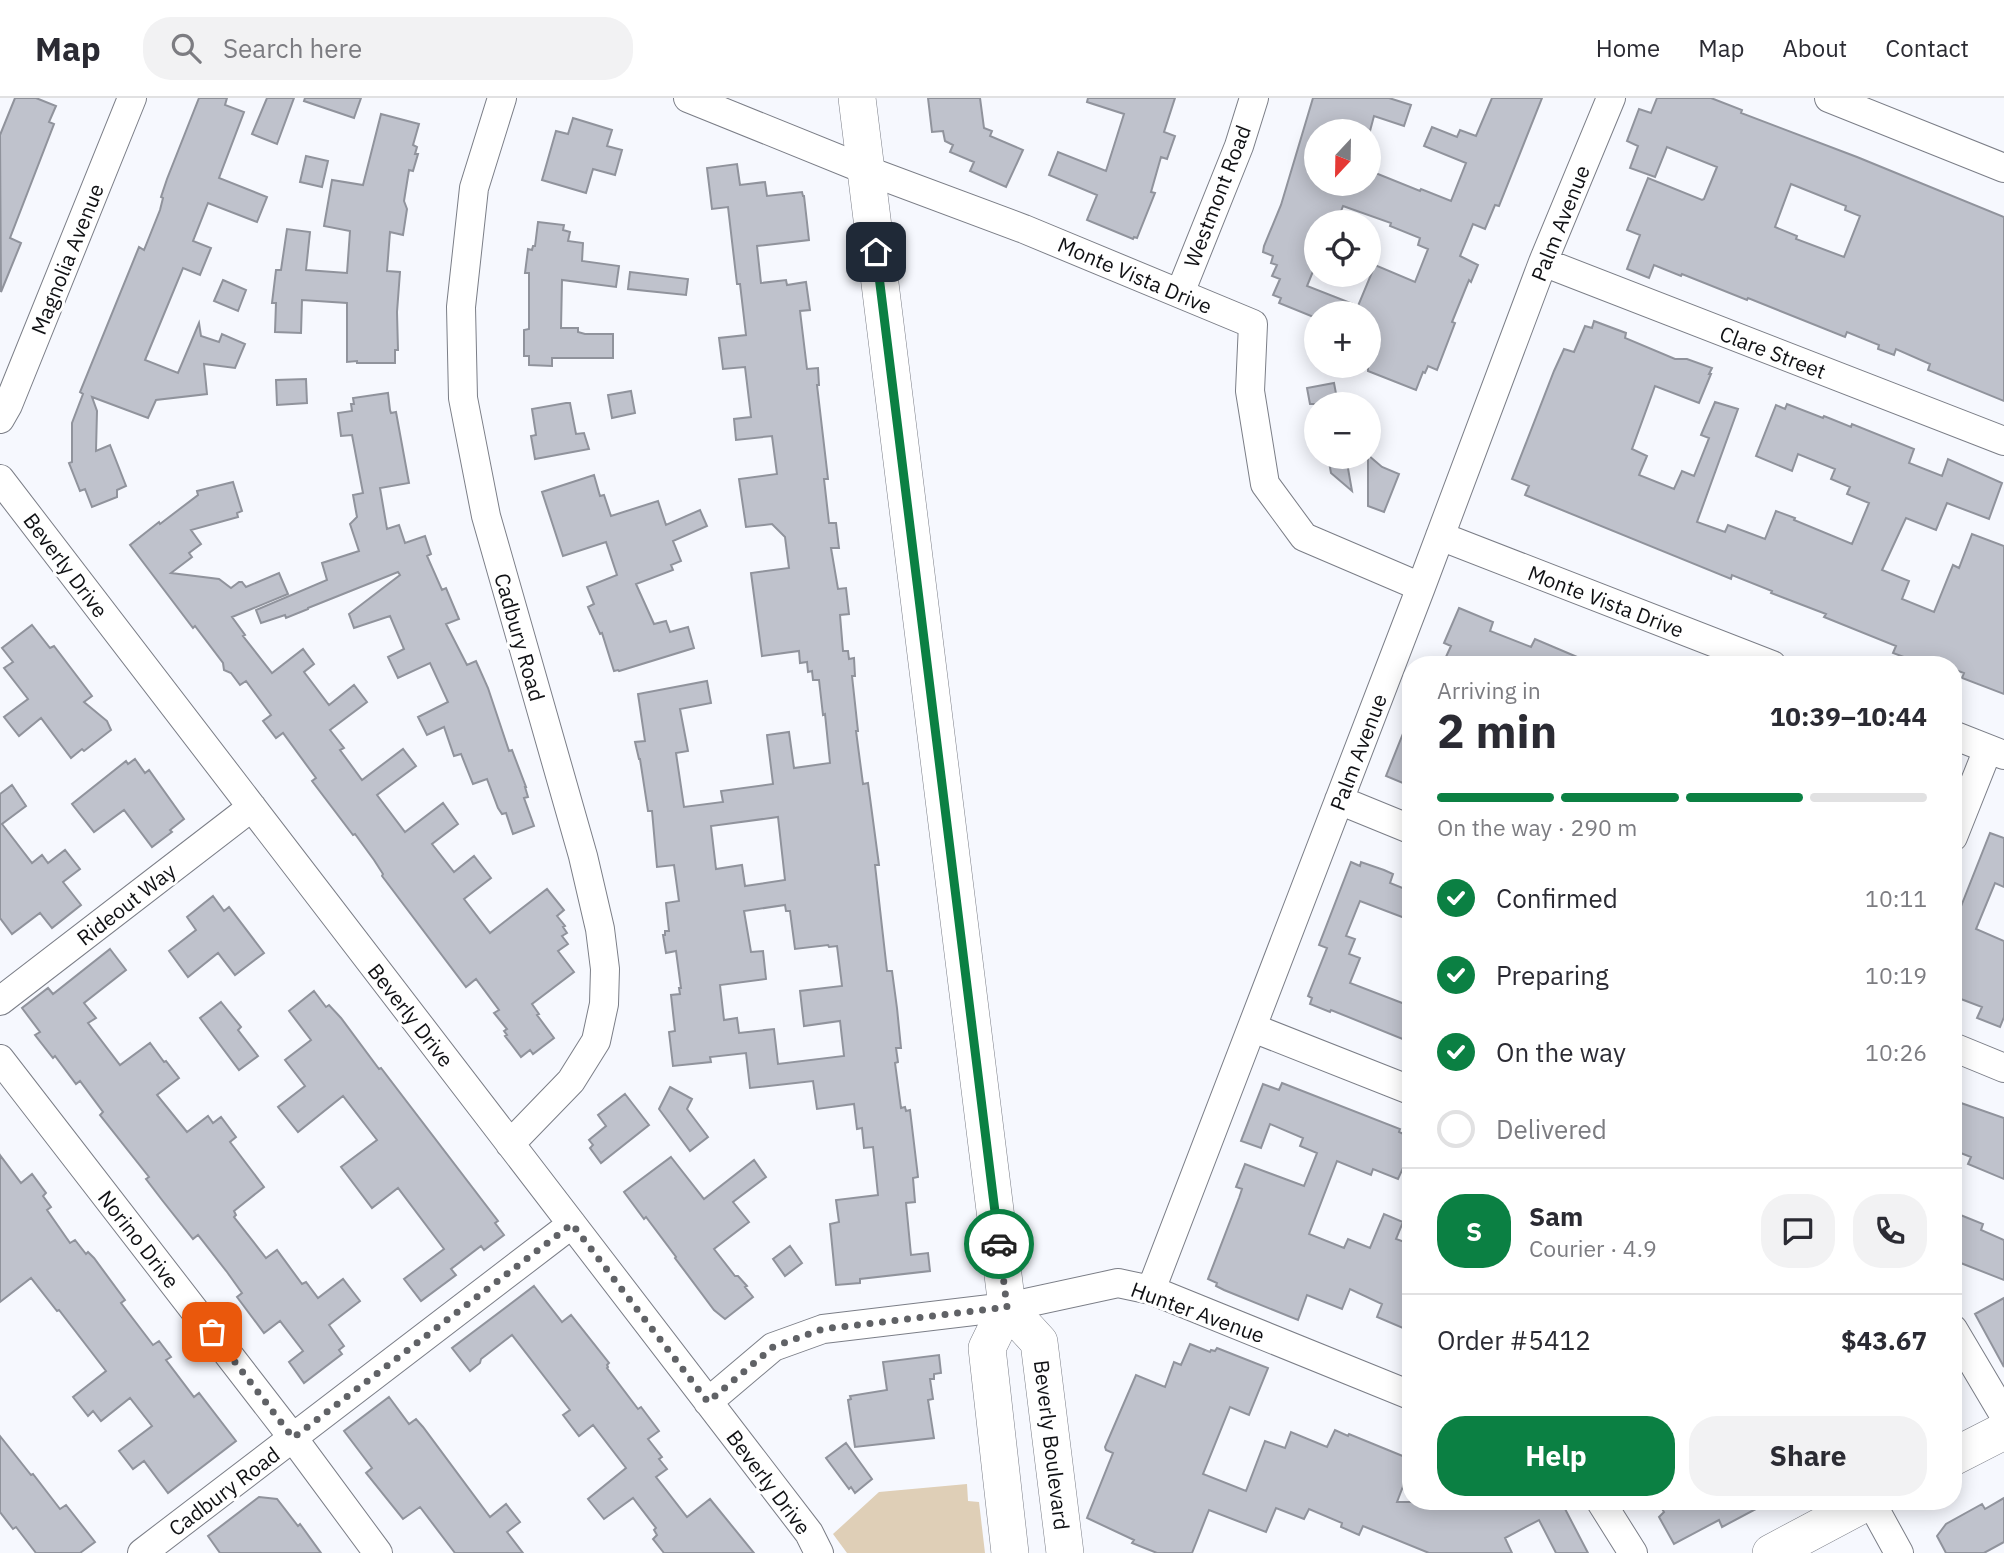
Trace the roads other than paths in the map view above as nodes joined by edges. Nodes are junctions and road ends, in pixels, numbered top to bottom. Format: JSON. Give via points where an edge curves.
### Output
{"nodes":[{"id":1,"x":132,"y":98,"type":"edge"},
{"id":2,"x":502,"y":98,"type":"edge"},
{"id":3,"x":688,"y":98,"type":"edge"},
{"id":4,"x":857,"y":98,"type":"edge"},
{"id":5,"x":1254,"y":98,"type":"edge"},
{"id":6,"x":1611,"y":98,"type":"edge"},
{"id":7,"x":1829,"y":98,"type":"edge"},
{"id":8,"x":2004,"y":168,"type":"edge"},
{"id":9,"x":866,"y":170,"type":"junction"},
{"id":10,"x":1542,"y":262,"type":"junction"},
{"id":11,"x":1180,"y":293,"type":"junction"},
{"id":12,"x":0,"y":419,"type":"edge"},
{"id":13,"x":2004,"y":441,"type":"edge"},
{"id":14,"x":0,"y":479,"type":"edge"},
{"id":15,"x":1440,"y":536,"type":"junction"},
{"id":16,"x":1421,"y":587,"type":"junction"},
{"id":17,"x":1749,"y":656,"type":"edge"},
{"id":18,"x":1962,"y":739,"type":"edge"},
{"id":19,"x":1996,"y":752,"type":"edge"},
{"id":20,"x":1339,"y":800,"type":"junction"},
{"id":21,"x":251,"y":807,"type":"junction"},
{"id":22,"x":1962,"y":819,"type":"edge"},
{"id":23,"x":1402,"y":826,"type":"edge"},
{"id":24,"x":3,"y":993,"type":"edge"},
{"id":25,"x":1253,"y":1028,"type":"junction"},
{"id":26,"x":1962,"y":1051,"type":"edge"},
{"id":27,"x":0,"y":1059,"type":"edge"},
{"id":28,"x":2004,"y":1068,"type":"edge"},
{"id":29,"x":1402,"y":1087,"type":"edge"},
{"id":30,"x":510,"y":1144,"type":"junction"},
{"id":31,"x":572,"y":1224,"type":"junction"},
{"id":32,"x":1151,"y":1290,"type":"junction"},
{"id":33,"x":1007,"y":1307,"type":"junction"},
{"id":34,"x":1962,"y":1344,"type":"edge"},
{"id":35,"x":1402,"y":1392,"type":"edge"},
{"id":36,"x":708,"y":1402,"type":"junction"},
{"id":37,"x":2004,"y":1415,"type":"edge"},
{"id":38,"x":2004,"y":1431,"type":"edge"},
{"id":39,"x":293,"y":1438,"type":"junction"},
{"id":40,"x":1962,"y":1452,"type":"edge"},
{"id":41,"x":1606,"y":1510,"type":"edge"},
{"id":42,"x":1854,"y":1510,"type":"edge"},
{"id":43,"x":1874,"y":1510,"type":"edge"},
{"id":44,"x":142,"y":1553,"type":"edge"},
{"id":45,"x":378,"y":1553,"type":"edge"},
{"id":46,"x":819,"y":1553,"type":"edge"},
{"id":47,"x":1010,"y":1553,"type":"edge"},
{"id":48,"x":1065,"y":1553,"type":"edge"},
{"id":49,"x":1633,"y":1553,"type":"edge"},
{"id":50,"x":1771,"y":1553,"type":"edge"},
{"id":51,"x":1899,"y":1553,"type":"edge"}],
"edges":[{"from":1,"to":12,"type":"street","name":"Magnolia Avenue"},
{"from":2,"to":30,"type":"street","name":"Cadbury Road","via":[[474,188],[461,307],[463,398],[486,516],[583,856],[605,969],[596,1041],[571,1081]]},
{"from":3,"to":9,"type":"street","name":"Monte Vista Drive"},
{"from":4,"to":9,"type":"main road"},
{"from":5,"to":11,"type":"street","name":"Westmont Road"},
{"from":6,"to":10,"type":"street","name":"Palm Avenue"},
{"from":7,"to":8,"type":"street"},
{"from":9,"to":11,"type":"street","name":"Monte Vista Drive"},
{"from":9,"to":33,"type":"main road"},
{"from":10,"to":13,"type":"street","name":"Clare Street"},
{"from":10,"to":15,"type":"street","name":"Palm Avenue"},
{"from":11,"to":16,"type":"street","name":"Monte Vista Drive","via":[[1252,324],[1250,391],[1265,484],[1304,537]]},
{"from":14,"to":21,"type":"street","name":"Beverly Drive"},
{"from":15,"to":16,"type":"street","name":"Palm Avenue"},
{"from":15,"to":17,"type":"street","name":"Monte Vista Drive"},
{"from":16,"to":20,"type":"street","name":"Palm Avenue"},
{"from":18,"to":19,"type":"street"},
{"from":19,"to":22,"type":"street"},
{"from":20,"to":23,"type":"street"},
{"from":20,"to":25,"type":"street","name":"Palm Avenue"},
{"from":21,"to":24,"type":"street","name":"Rideout Way"},
{"from":21,"to":30,"type":"street","name":"Beverly Drive"},
{"from":25,"to":29,"type":"street"},
{"from":25,"to":32,"type":"street","name":"Palm Avenue"},
{"from":26,"to":28,"type":"street"},
{"from":27,"to":39,"type":"street","name":"Norino Drive"},
{"from":30,"to":31,"type":"street","name":"Beverly Drive"},
{"from":31,"to":36,"type":"street","name":"Beverly Drive"},
{"from":31,"to":39,"type":"street","name":"Cadbury Road"},
{"from":32,"to":33,"type":"street","name":"Hunter Avenue","via":[[1118,1283]]},
{"from":32,"to":35,"type":"street","name":"Hunter Avenue"},
{"from":33,"to":36,"type":"street","name":"Hunter Avenue","via":[[823,1329],[773,1347]]},
{"from":33,"to":47,"type":"main road","via":[[987,1348]]},
{"from":33,"to":48,"type":"main road","name":"Beverly Boulevard","via":[[1039,1342]]},
{"from":34,"to":37,"type":"street"},
{"from":36,"to":46,"type":"street","name":"Beverly Drive","via":[[809,1533]]},
{"from":38,"to":40,"type":"main road"},
{"from":39,"to":44,"type":"street","name":"Cadbury Road"},
{"from":39,"to":45,"type":"street","name":"Norino Drive"},
{"from":41,"to":49,"type":"street"},
{"from":42,"to":50,"type":"main road"},
{"from":43,"to":51,"type":"street"}]}
